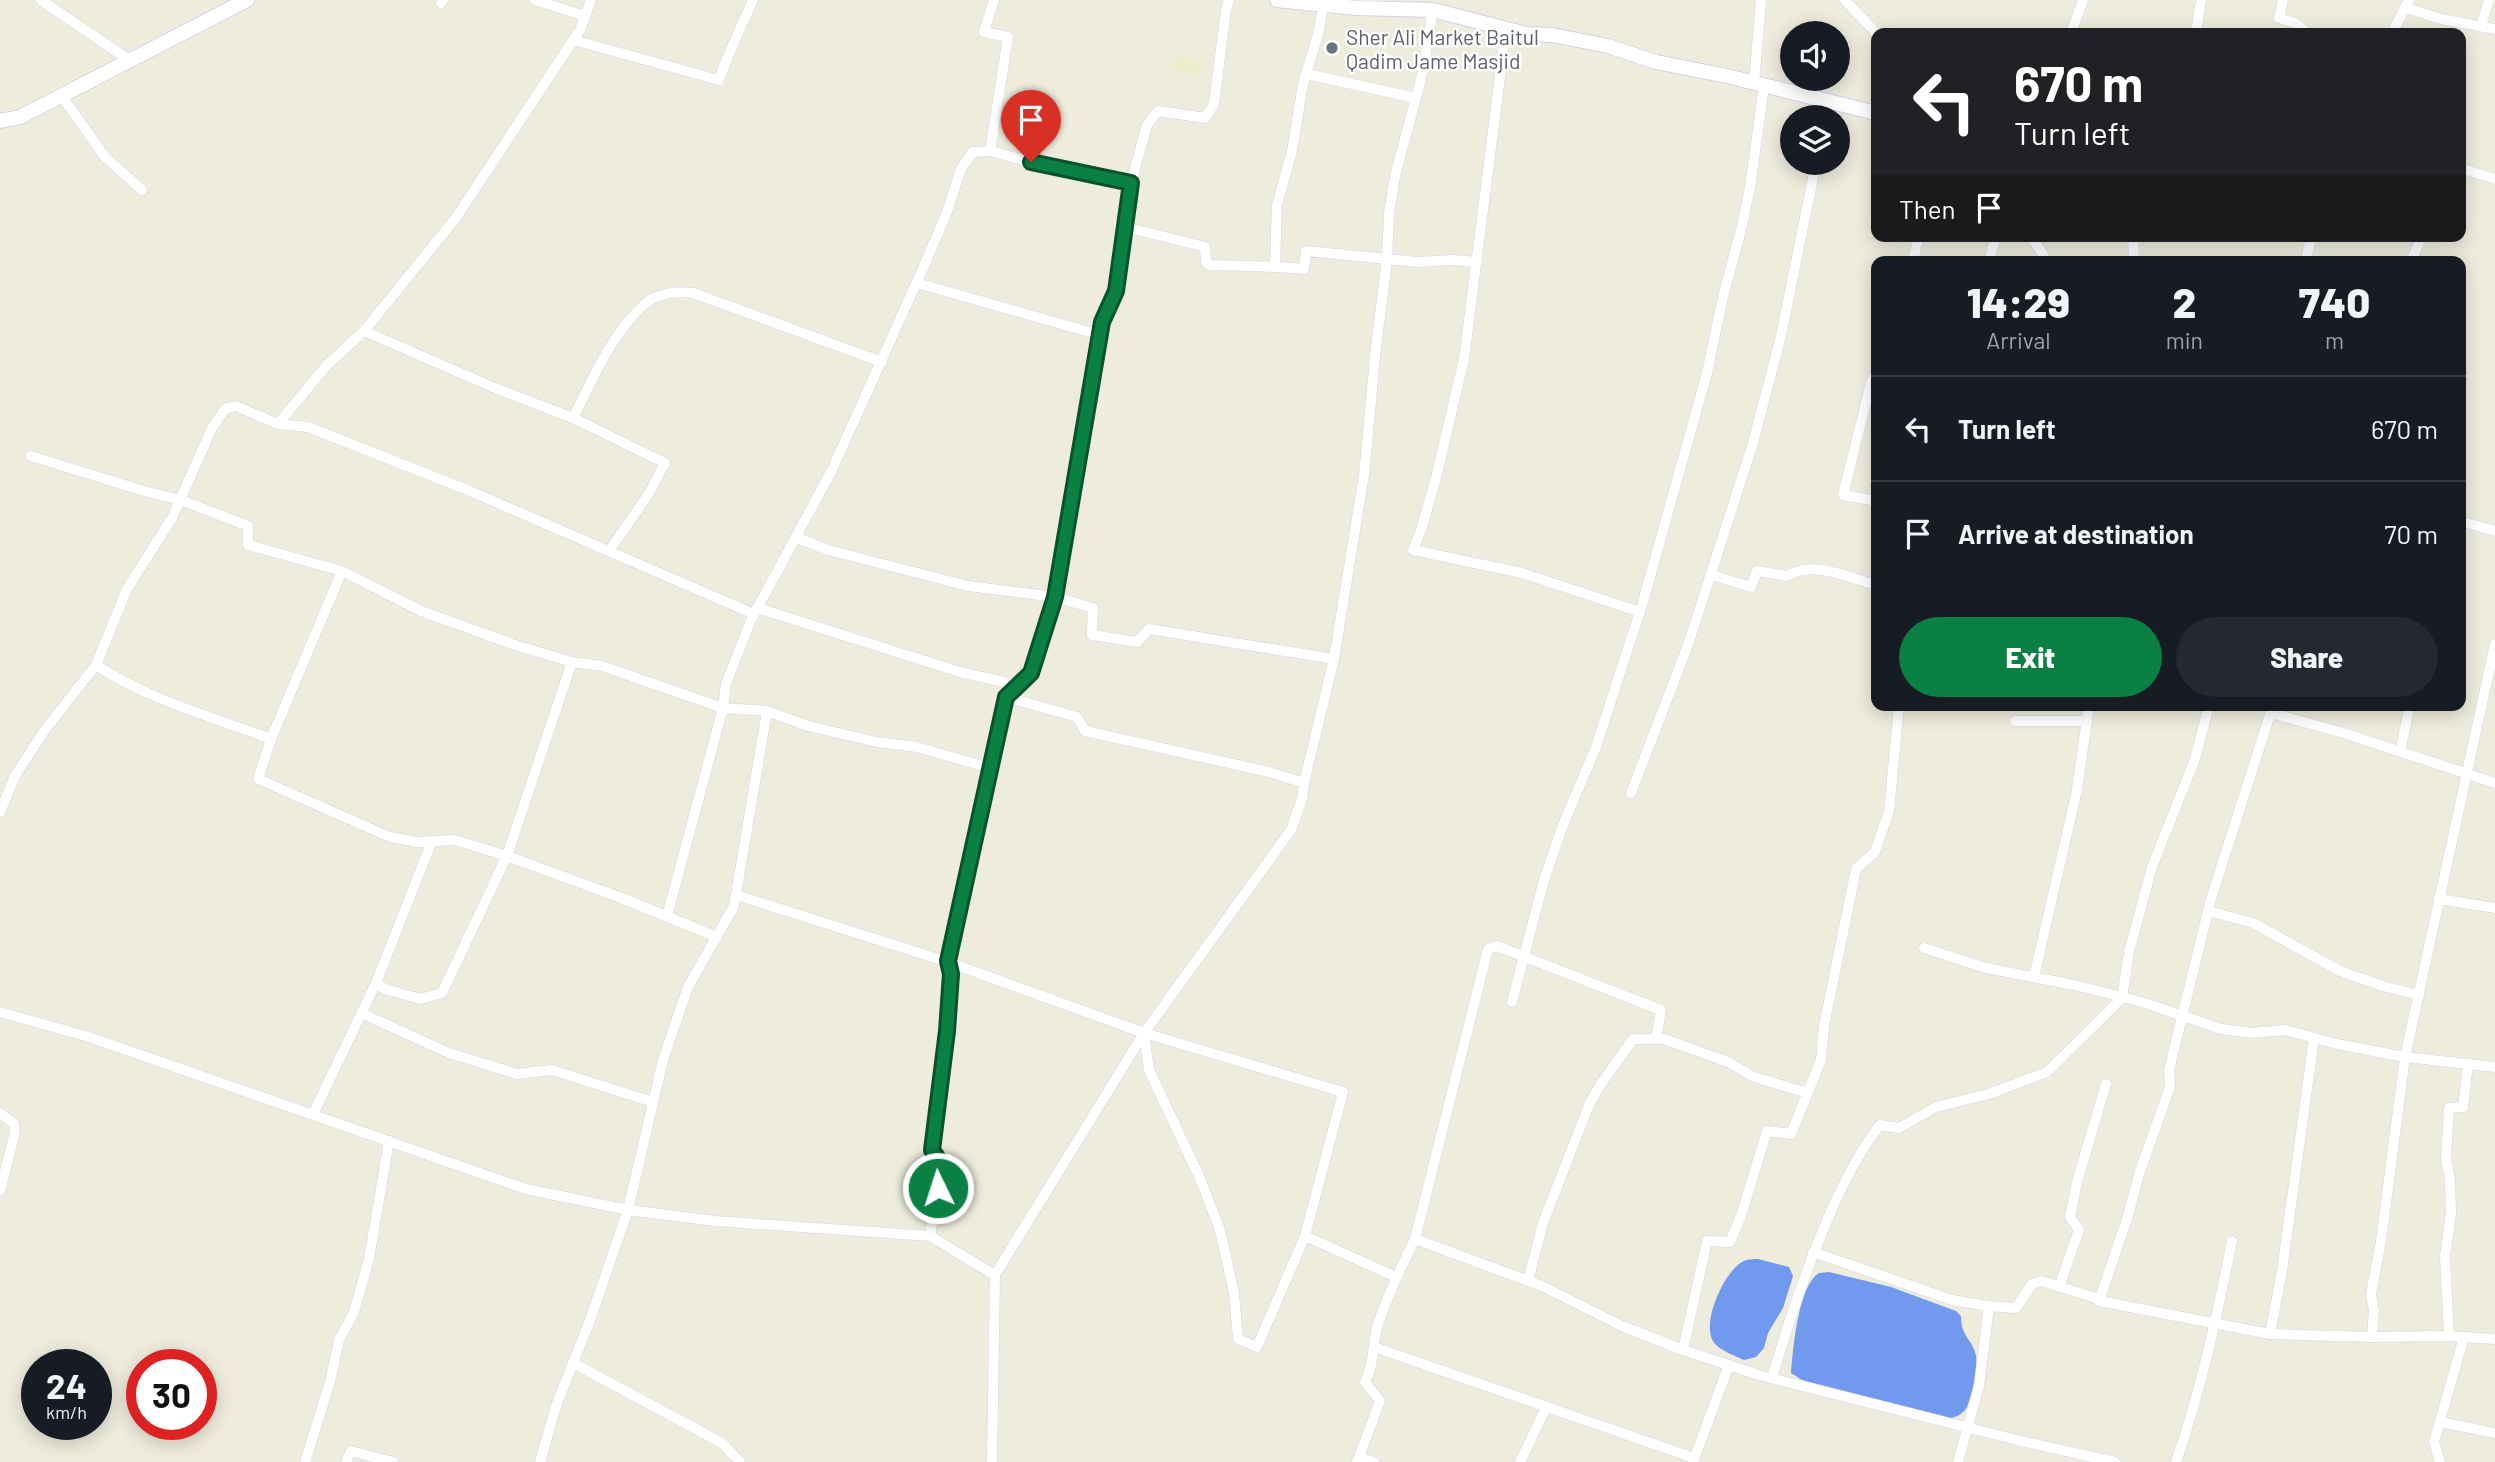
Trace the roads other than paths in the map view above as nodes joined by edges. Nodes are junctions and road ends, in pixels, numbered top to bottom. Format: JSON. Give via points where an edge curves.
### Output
{"nodes":[{"id":1,"x":41,"y":0,"type":"edge"},
{"id":2,"x":247,"y":0,"type":"edge"},
{"id":3,"x":535,"y":0,"type":"edge"},
{"id":4,"x":591,"y":0,"type":"edge"},
{"id":5,"x":753,"y":0,"type":"edge"},
{"id":6,"x":994,"y":0,"type":"edge"},
{"id":7,"x":1229,"y":0,"type":"edge"},
{"id":8,"x":1761,"y":0,"type":"edge"},
{"id":9,"x":1845,"y":0,"type":"edge"},
{"id":10,"x":1858,"y":0,"type":"edge"},
{"id":11,"x":2083,"y":0,"type":"edge"},
{"id":12,"x":2201,"y":0,"type":"edge"},
{"id":13,"x":2283,"y":0,"type":"edge"},
{"id":14,"x":2489,"y":0,"type":"edge"},
{"id":15,"x":1284,"y":1,"type":"edge"},
{"id":16,"x":2407,"y":4,"type":"edge"},
{"id":17,"x":1322,"y":5,"type":"junction"},
{"id":18,"x":1433,"y":10,"type":"junction"},
{"id":19,"x":1856,"y":12,"type":"junction"},
{"id":20,"x":584,"y":16,"type":"junction"},
{"id":21,"x":2481,"y":26,"type":"junction"},
{"id":22,"x":1871,"y":28,"type":"edge"},
{"id":23,"x":2073,"y":28,"type":"edge"},
{"id":24,"x":2197,"y":28,"type":"edge"},
{"id":25,"x":2302,"y":28,"type":"edge"},
{"id":26,"x":2395,"y":28,"type":"edge"},
{"id":27,"x":1506,"y":29,"type":"junction"},
{"id":28,"x":2495,"y":29,"type":"edge"},
{"id":29,"x":573,"y":40,"type":"junction"},
{"id":30,"x":129,"y":60,"type":"junction"},
{"id":31,"x":1307,"y":74,"type":"junction"},
{"id":32,"x":1759,"y":86,"type":"junction"},
{"id":33,"x":61,"y":95,"type":"junction"},
{"id":34,"x":1416,"y":99,"type":"junction"},
{"id":35,"x":1829,"y":101,"type":"junction"},
{"id":36,"x":1829,"y":105,"type":"edge"},
{"id":37,"x":1871,"y":112,"type":"edge"},
{"id":38,"x":0,"y":121,"type":"edge"},
{"id":39,"x":990,"y":151,"type":"junction"},
{"id":40,"x":2466,"y":170,"type":"edge"},
{"id":41,"x":1814,"y":175,"type":"edge"},
{"id":42,"x":2495,"y":179,"type":"edge"},
{"id":43,"x":1131,"y":183,"type":"junction"},
{"id":44,"x":142,"y":190,"type":"dead end"},
{"id":45,"x":1125,"y":227,"type":"junction"},
{"id":46,"x":1387,"y":260,"type":"junction"},
{"id":47,"x":1477,"y":262,"type":"junction"},
{"id":48,"x":1275,"y":266,"type":"junction"},
{"id":49,"x":917,"y":283,"type":"junction"},
{"id":50,"x":364,"y":331,"type":"junction"},
{"id":51,"x":1100,"y":335,"type":"junction"},
{"id":52,"x":882,"y":362,"type":"junction"},
{"id":53,"x":1871,"y":383,"type":"edge"},
{"id":54,"x":573,"y":418,"type":"junction"},
{"id":55,"x":278,"y":424,"type":"junction"},
{"id":56,"x":31,"y":456,"type":"dead end"},
{"id":57,"x":1871,"y":499,"type":"edge"},
{"id":58,"x":181,"y":500,"type":"junction"},
{"id":59,"x":2466,"y":523,"type":"edge"},
{"id":60,"x":2495,"y":531,"type":"edge"},
{"id":61,"x":795,"y":537,"type":"junction"},
{"id":62,"x":609,"y":551,"type":"junction"},
{"id":63,"x":342,"y":571,"type":"junction"},
{"id":64,"x":1712,"y":575,"type":"junction"},
{"id":65,"x":1871,"y":584,"type":"edge"},
{"id":66,"x":1055,"y":597,"type":"junction"},
{"id":67,"x":756,"y":611,"type":"junction"},
{"id":68,"x":1640,"y":612,"type":"junction"},
{"id":69,"x":2495,"y":643,"type":"edge"},
{"id":70,"x":1334,"y":659,"type":"junction"},
{"id":71,"x":572,"y":662,"type":"junction"},
{"id":72,"x":96,"y":665,"type":"junction"},
{"id":73,"x":1018,"y":685,"type":"junction"},
{"id":74,"x":1006,"y":697,"type":"junction"},
{"id":75,"x":723,"y":708,"type":"junction"},
{"id":76,"x":767,"y":711,"type":"junction"},
{"id":77,"x":1898,"y":711,"type":"edge"},
{"id":78,"x":2088,"y":711,"type":"edge"},
{"id":79,"x":2207,"y":711,"type":"edge"},
{"id":80,"x":2271,"y":711,"type":"edge"},
{"id":81,"x":2278,"y":711,"type":"edge"},
{"id":82,"x":2409,"y":711,"type":"edge"},
{"id":83,"x":2015,"y":721,"type":"dead end"},
{"id":84,"x":2087,"y":721,"type":"junction"},
{"id":85,"x":271,"y":739,"type":"junction"},
{"id":86,"x":2400,"y":751,"type":"junction"},
{"id":87,"x":990,"y":768,"type":"junction"},
{"id":88,"x":2467,"y":774,"type":"junction"},
{"id":89,"x":1304,"y":783,"type":"junction"},
{"id":90,"x":2495,"y":783,"type":"edge"},
{"id":91,"x":1631,"y":793,"type":"dead end"},
{"id":92,"x":0,"y":812,"type":"edge"},
{"id":93,"x":432,"y":841,"type":"junction"},
{"id":94,"x":507,"y":856,"type":"junction"},
{"id":95,"x":736,"y":895,"type":"junction"},
{"id":96,"x":2439,"y":899,"type":"junction"},
{"id":97,"x":2495,"y":908,"type":"edge"},
{"id":98,"x":2208,"y":911,"type":"junction"},
{"id":99,"x":667,"y":916,"type":"junction"},
{"id":100,"x":717,"y":937,"type":"junction"},
{"id":101,"x":1924,"y":948,"type":"dead end"},
{"id":102,"x":1524,"y":957,"type":"junction"},
{"id":103,"x":948,"y":961,"type":"junction"},
{"id":104,"x":2034,"y":977,"type":"junction"},
{"id":105,"x":376,"y":983,"type":"junction"},
{"id":106,"x":2419,"y":995,"type":"junction"},
{"id":107,"x":2122,"y":998,"type":"junction"},
{"id":108,"x":1512,"y":1002,"type":"dead end"},
{"id":109,"x":0,"y":1012,"type":"edge"},
{"id":110,"x":361,"y":1013,"type":"junction"},
{"id":111,"x":2182,"y":1016,"type":"junction"},
{"id":112,"x":1144,"y":1032,"type":"junction"},
{"id":113,"x":2314,"y":1038,"type":"junction"},
{"id":114,"x":1656,"y":1039,"type":"junction"},
{"id":115,"x":2405,"y":1057,"type":"junction"},
{"id":116,"x":2468,"y":1064,"type":"junction"},
{"id":117,"x":2495,"y":1067,"type":"edge"},
{"id":118,"x":2106,"y":1084,"type":"dead end"},
{"id":119,"x":1808,"y":1093,"type":"junction"},
{"id":120,"x":653,"y":1102,"type":"junction"},
{"id":121,"x":0,"y":1113,"type":"edge"},
{"id":122,"x":313,"y":1114,"type":"junction"},
{"id":123,"x":389,"y":1141,"type":"junction"},
{"id":124,"x":0,"y":1191,"type":"edge"},
{"id":125,"x":628,"y":1210,"type":"junction"},
{"id":126,"x":930,"y":1236,"type":"junction"},
{"id":127,"x":1305,"y":1236,"type":"junction"},
{"id":128,"x":1415,"y":1239,"type":"junction"},
{"id":129,"x":2232,"y":1241,"type":"dead end"},
{"id":130,"x":1813,"y":1252,"type":"junction"},
{"id":131,"x":995,"y":1275,"type":"junction"},
{"id":132,"x":1396,"y":1277,"type":"junction"},
{"id":133,"x":1528,"y":1281,"type":"junction"},
{"id":134,"x":2059,"y":1287,"type":"junction"},
{"id":135,"x":2099,"y":1301,"type":"junction"},
{"id":136,"x":1989,"y":1306,"type":"junction"},
{"id":137,"x":2216,"y":1322,"type":"junction"},
{"id":138,"x":2270,"y":1334,"type":"junction"},
{"id":139,"x":2449,"y":1336,"type":"junction"},
{"id":140,"x":2372,"y":1337,"type":"junction"},
{"id":141,"x":2463,"y":1337,"type":"junction"},
{"id":142,"x":2495,"y":1339,"type":"edge"},
{"id":143,"x":1374,"y":1347,"type":"junction"},
{"id":144,"x":1683,"y":1350,"type":"junction"},
{"id":145,"x":573,"y":1363,"type":"junction"},
{"id":146,"x":1729,"y":1365,"type":"junction"},
{"id":147,"x":1772,"y":1378,"type":"junction"},
{"id":148,"x":1546,"y":1408,"type":"junction"},
{"id":149,"x":2440,"y":1422,"type":"junction"},
{"id":150,"x":1966,"y":1427,"type":"junction"},
{"id":151,"x":2495,"y":1433,"type":"edge"},
{"id":152,"x":1358,"y":1460,"type":"edge"},
{"id":153,"x":1693,"y":1460,"type":"edge"},
{"id":154,"x":305,"y":1462,"type":"edge"},
{"id":155,"x":346,"y":1462,"type":"edge"},
{"id":156,"x":393,"y":1462,"type":"edge"},
{"id":157,"x":540,"y":1462,"type":"edge"},
{"id":158,"x":740,"y":1462,"type":"edge"},
{"id":159,"x":992,"y":1462,"type":"edge"},
{"id":160,"x":1374,"y":1462,"type":"edge"},
{"id":161,"x":1520,"y":1462,"type":"edge"},
{"id":162,"x":1958,"y":1462,"type":"edge"},
{"id":163,"x":2115,"y":1462,"type":"edge"},
{"id":164,"x":2176,"y":1462,"type":"edge"},
{"id":165,"x":2440,"y":1462,"type":"edge"}],
"edges":[{"from":1,"to":30,"type":"street"},
{"from":2,"to":30,"type":"street"},
{"from":3,"to":20,"type":"street"},
{"from":4,"to":20,"type":"street"},
{"from":5,"to":29,"type":"street","via":[[719,80]]},
{"from":6,"to":39,"type":"street","via":[[984,32],[1008,37]]},
{"from":7,"to":43,"type":"street","via":[[1214,104],[1205,118],[1158,111],[1147,125]]},
{"from":8,"to":32,"type":"street"},
{"from":9,"to":19,"type":"street"},
{"from":10,"to":19,"type":"street"},
{"from":11,"to":23,"type":"street"},
{"from":12,"to":24,"type":"street"},
{"from":13,"to":25,"type":"street","via":[[2279,18]]},
{"from":14,"to":21,"type":"street"},
{"from":15,"to":17,"type":"street"},
{"from":16,"to":21,"type":"street","via":[[2441,19]]},
{"from":16,"to":26,"type":"street"},
{"from":17,"to":18,"type":"street"},
{"from":17,"to":31,"type":"street"},
{"from":18,"to":27,"type":"street"},
{"from":18,"to":34,"type":"street"},
{"from":19,"to":22,"type":"street"},
{"from":20,"to":29,"type":"street"},
{"from":21,"to":28,"type":"street"},
{"from":27,"to":32,"type":"street","via":[[1608,46]]},
{"from":27,"to":47,"type":"street"},
{"from":29,"to":50,"type":"street","via":[[455,219]]},
{"from":30,"to":33,"type":"street"},
{"from":31,"to":34,"type":"street"},
{"from":31,"to":48,"type":"street","via":[[1277,205]]},
{"from":32,"to":35,"type":"street"},
{"from":32,"to":68,"type":"street","via":[[1742,226],[1707,373]]},
{"from":33,"to":38,"type":"street","via":[[20,117]]},
{"from":33,"to":44,"type":"street","via":[[105,157]]},
{"from":34,"to":46,"type":"street","via":[[1395,176]]},
{"from":35,"to":36,"type":"street"},
{"from":35,"to":37,"type":"street"},
{"from":39,"to":43,"type":"street"},
{"from":39,"to":49,"type":"street","via":[[973,152],[961,169]]},
{"from":40,"to":42,"type":"street"},
{"from":41,"to":64,"type":"street","via":[[1769,386]]},
{"from":43,"to":45,"type":"street"},
{"from":45,"to":48,"type":"street","via":[[1205,247],[1209,265]]},
{"from":45,"to":51,"type":"street","via":[[1116,291]]},
{"from":46,"to":47,"type":"street"},
{"from":46,"to":48,"type":"street","via":[[1306,251],[1304,269]]},
{"from":46,"to":70,"type":"street","via":[[1364,475]]},
{"from":47,"to":68,"type":"street","via":[[1464,359],[1436,478],[1412,550],[1522,573]]},
{"from":49,"to":51,"type":"street"},
{"from":49,"to":52,"type":"street"},
{"from":50,"to":54,"type":"street"},
{"from":50,"to":55,"type":"street","via":[[326,366]]},
{"from":51,"to":66,"type":"street"},
{"from":52,"to":54,"type":"street","via":[[692,293],[663,294],[629,321]]},
{"from":52,"to":61,"type":"street"},
{"from":53,"to":57,"type":"street","via":[[1843,495]]},
{"from":54,"to":62,"type":"street","via":[[665,463]]},
{"from":55,"to":58,"type":"street","via":[[236,406],[225,408]]},
{"from":55,"to":62,"type":"street","via":[[308,427]]},
{"from":56,"to":58,"type":"street"},
{"from":58,"to":63,"type":"street","via":[[248,526],[248,545]]},
{"from":58,"to":72,"type":"street","via":[[127,589]]},
{"from":59,"to":60,"type":"street"},
{"from":61,"to":66,"type":"street","via":[[828,550],[968,586]]},
{"from":61,"to":67,"type":"street"},
{"from":62,"to":67,"type":"street"},
{"from":63,"to":71,"type":"street","via":[[421,611]]},
{"from":63,"to":85,"type":"street"},
{"from":64,"to":65,"type":"street","via":[[1751,587],[1757,571],[1787,576],[1815,568]]},
{"from":64,"to":91,"type":"street"},
{"from":66,"to":70,"type":"street","via":[[1093,608],[1092,635],[1137,642],[1149,629]]},
{"from":66,"to":73,"type":"street","via":[[1031,673]]},
{"from":67,"to":73,"type":"street"},
{"from":67,"to":75,"type":"street","via":[[726,684]]},
{"from":68,"to":102,"type":"street","via":[[1544,880]]},
{"from":69,"to":88,"type":"street"},
{"from":70,"to":89,"type":"street"},
{"from":71,"to":75,"type":"street","via":[[602,666]]},
{"from":71,"to":94,"type":"street"},
{"from":72,"to":85,"type":"street","via":[[158,697]]},
{"from":72,"to":92,"type":"street","via":[[44,731],[15,776]]},
{"from":73,"to":74,"type":"street"},
{"from":74,"to":87,"type":"street"},
{"from":74,"to":89,"type":"street","via":[[1077,717],[1085,731]]},
{"from":75,"to":76,"type":"street"},
{"from":75,"to":99,"type":"street"},
{"from":76,"to":87,"type":"street","via":[[808,726],[917,747]]},
{"from":76,"to":95,"type":"street"},
{"from":77,"to":119,"type":"street","via":[[1889,811],[1875,852],[1856,869],[1821,1060]]},
{"from":78,"to":84,"type":"street"},
{"from":79,"to":107,"type":"street","via":[[2195,760],[2152,867]]},
{"from":80,"to":98,"type":"street"},
{"from":81,"to":86,"type":"street"},
{"from":82,"to":86,"type":"street"},
{"from":83,"to":84,"type":"street"},
{"from":84,"to":104,"type":"street","via":[[2077,790]]},
{"from":85,"to":93,"type":"street","via":[[258,779],[390,836]]},
{"from":86,"to":88,"type":"street"},
{"from":87,"to":103,"type":"street"},
{"from":88,"to":90,"type":"street"},
{"from":88,"to":96,"type":"street"},
{"from":89,"to":112,"type":"street","via":[[1291,830]]},
{"from":93,"to":94,"type":"street","via":[[455,840]]},
{"from":93,"to":105,"type":"street"},
{"from":94,"to":99,"type":"street"},
{"from":94,"to":105,"type":"street","via":[[442,993],[420,999]]},
{"from":95,"to":100,"type":"street"},
{"from":95,"to":103,"type":"street"},
{"from":96,"to":97,"type":"street"},
{"from":96,"to":106,"type":"street"},
{"from":98,"to":106,"type":"street","via":[[2253,923],[2340,971]]},
{"from":98,"to":111,"type":"street"},
{"from":99,"to":100,"type":"street"},
{"from":100,"to":120,"type":"street","via":[[688,987]]},
{"from":101,"to":104,"type":"street","via":[[1986,968]]},
{"from":102,"to":108,"type":"street"},
{"from":102,"to":114,"type":"street","via":[[1661,1010]]},
{"from":102,"to":128,"type":"street","via":[[1497,946],[1488,949]]},
{"from":103,"to":112,"type":"street"},
{"from":103,"to":126,"type":"street","via":[[947,1031],[932,1150],[942,1165]]},
{"from":104,"to":107,"type":"street"},
{"from":105,"to":110,"type":"street"},
{"from":106,"to":115,"type":"street"},
{"from":107,"to":111,"type":"street"},
{"from":107,"to":130,"type":"street","via":[[2047,1072],[1989,1094],[1936,1107],[1899,1128],[1880,1125],[1844,1182]]},
{"from":109,"to":122,"type":"street","via":[[89,1037]]},
{"from":110,"to":120,"type":"street","via":[[449,1053],[517,1074],[552,1070]]},
{"from":110,"to":122,"type":"street"},
{"from":111,"to":113,"type":"street","via":[[2221,1029],[2252,1033],[2285,1030]]},
{"from":111,"to":135,"type":"street","via":[[2169,1070],[2170,1087]]},
{"from":112,"to":127,"type":"street","via":[[1343,1092]]},
{"from":112,"to":127,"type":"street","via":[[1149,1070],[1220,1230],[1234,1293],[1238,1339],[1257,1347]]},
{"from":112,"to":131,"type":"street"},
{"from":113,"to":115,"type":"street"},
{"from":113,"to":138,"type":"street"},
{"from":114,"to":119,"type":"street","via":[[1692,1048],[1754,1077]]},
{"from":114,"to":133,"type":"street","via":[[1633,1039],[1589,1105],[1543,1223]]},
{"from":115,"to":116,"type":"street"},
{"from":115,"to":140,"type":"street","via":[[2371,1294]]},
{"from":116,"to":117,"type":"street"},
{"from":116,"to":139,"type":"street","via":[[2463,1107],[2449,1108],[2446,1159],[2451,1214],[2445,1256]]},
{"from":118,"to":134,"type":"street","via":[[2070,1217],[2079,1230]]},
{"from":119,"to":144,"type":"street","via":[[1791,1134],[1767,1131],[1730,1242],[1707,1241]]},
{"from":120,"to":125,"type":"street"},
{"from":121,"to":124,"type":"street","via":[[14,1124],[15,1132]]},
{"from":122,"to":123,"type":"street"},
{"from":123,"to":125,"type":"street","via":[[526,1189]]},
{"from":123,"to":154,"type":"street","via":[[369,1259],[354,1312],[339,1340]]},
{"from":125,"to":126,"type":"street"},
{"from":125,"to":145,"type":"street"},
{"from":126,"to":131,"type":"street"},
{"from":127,"to":132,"type":"street"},
{"from":128,"to":132,"type":"street"},
{"from":128,"to":133,"type":"street"},
{"from":129,"to":137,"type":"street"},
{"from":130,"to":136,"type":"street","via":[[1952,1300]]},
{"from":130,"to":147,"type":"street"},
{"from":131,"to":159,"type":"street"},
{"from":132,"to":143,"type":"street"},
{"from":133,"to":144,"type":"street"},
{"from":134,"to":135,"type":"street"},
{"from":134,"to":136,"type":"street","via":[[2032,1284],[2016,1308]]},
{"from":135,"to":137,"type":"street"},
{"from":136,"to":150,"type":"street","via":[[1979,1386]]},
{"from":137,"to":138,"type":"street"},
{"from":137,"to":164,"type":"street"},
{"from":138,"to":140,"type":"street"},
{"from":139,"to":140,"type":"street"},
{"from":139,"to":141,"type":"street"},
{"from":141,"to":142,"type":"street"},
{"from":141,"to":149,"type":"street"},
{"from":143,"to":148,"type":"street"},
{"from":143,"to":152,"type":"street","via":[[1365,1382],[1380,1401]]},
{"from":144,"to":146,"type":"street"},
{"from":145,"to":157,"type":"street"},
{"from":145,"to":158,"type":"street","via":[[722,1443]]},
{"from":146,"to":147,"type":"street"},
{"from":146,"to":153,"type":"street"},
{"from":147,"to":150,"type":"street"},
{"from":148,"to":153,"type":"street"},
{"from":148,"to":161,"type":"street"},
{"from":149,"to":151,"type":"street"},
{"from":149,"to":165,"type":"street","via":[[2434,1442]]},
{"from":150,"to":162,"type":"street"},
{"from":150,"to":163,"type":"street"},
{"from":152,"to":160,"type":"street"},
{"from":155,"to":156,"type":"street","via":[[351,1451]]}]}
